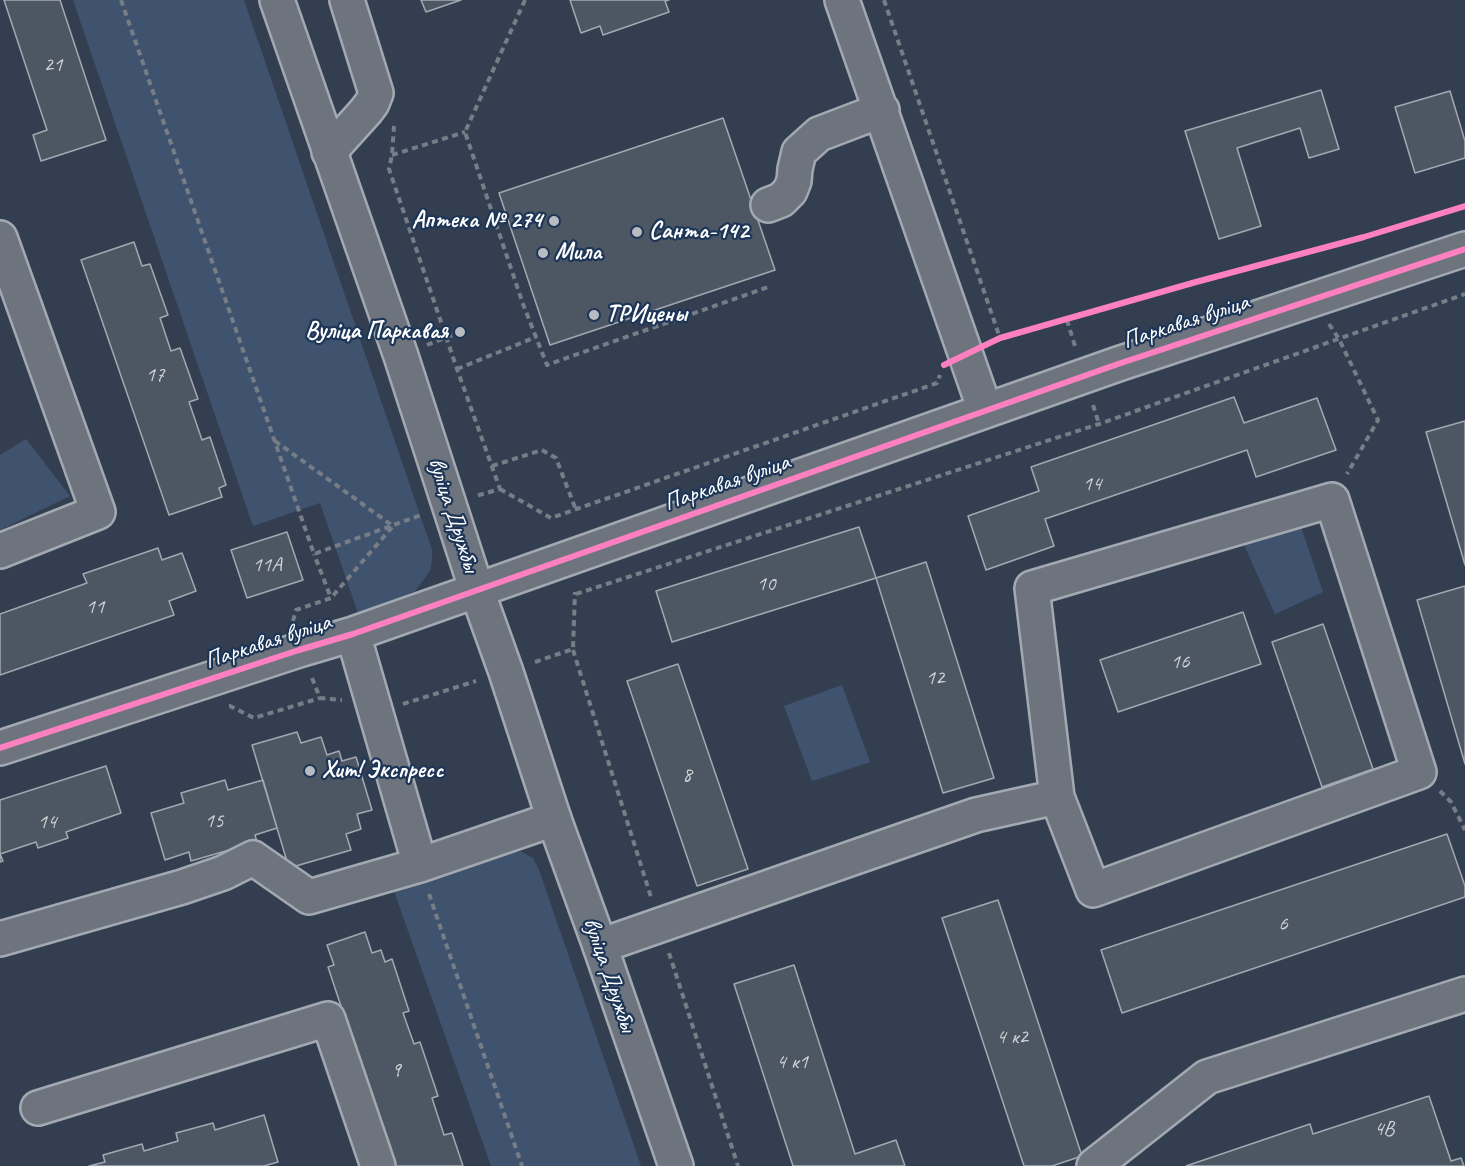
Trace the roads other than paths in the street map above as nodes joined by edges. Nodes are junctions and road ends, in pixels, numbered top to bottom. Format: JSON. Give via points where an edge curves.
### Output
{"nodes":[{"id":1,"x":277,"y":0,"type":"edge"},
{"id":2,"x":347,"y":0,"type":"edge"},
{"id":3,"x":842,"y":0,"type":"edge"},
{"id":4,"x":882,"y":110,"type":"junction"},
{"id":5,"x":329,"y":152,"type":"junction"},
{"id":6,"x":768,"y":205,"type":"dead end"},
{"id":7,"x":0,"y":238,"type":"edge"},
{"id":8,"x":1465,"y":249,"type":"edge"},
{"id":9,"x":985,"y":410,"type":"junction"},
{"id":10,"x":0,"y":551,"type":"edge"},
{"id":11,"x":477,"y":591,"type":"junction"},
{"id":12,"x":352,"y":634,"type":"junction"},
{"id":13,"x":0,"y":748,"type":"edge"},
{"id":14,"x":1057,"y":797,"type":"junction"},
{"id":15,"x":554,"y":819,"type":"junction"},
{"id":16,"x":420,"y":866,"type":"junction"},
{"id":17,"x":0,"y":939,"type":"edge"},
{"id":18,"x":600,"y":946,"type":"junction"},
{"id":19,"x":1465,"y":994,"type":"edge"},
{"id":20,"x":38,"y":1108,"type":"dead end"},
{"id":21,"x":378,"y":1166,"type":"edge"},
{"id":22,"x":676,"y":1166,"type":"edge"},
{"id":23,"x":1094,"y":1166,"type":"edge"}],
"edges":[{"from":1,"to":5,"type":"street","name":"вуліца Дружбы"},
{"from":2,"to":5,"type":"street","via":[[376,93],[372,104]]},
{"from":3,"to":4,"type":"street"},
{"from":4,"to":6,"type":"street","via":[[819,134],[799,152],[790,191]]},
{"from":4,"to":9,"type":"street"},
{"from":5,"to":11,"type":"street","name":"вуліца Дружбы","via":[[401,356]]},
{"from":7,"to":10,"type":"street","via":[[98,512]]},
{"from":8,"to":9,"type":"street","name":"Паркавая вуліца"},
{"from":9,"to":11,"type":"street","name":"Паркавая вуліца"},
{"from":11,"to":12,"type":"street","name":"Паркавая вуліца"},
{"from":11,"to":15,"type":"street","name":"вуліца Дружбы"},
{"from":12,"to":13,"type":"street","name":"Паркавая вуліца"},
{"from":12,"to":16,"type":"street"},
{"from":14,"to":14,"type":"street","via":[[1032,588],[1332,500],[1419,772],[1093,890]]},
{"from":14,"to":18,"type":"street","via":[[976,815]]},
{"from":15,"to":16,"type":"street"},
{"from":15,"to":18,"type":"street","name":"вуліца Дружбы"},
{"from":16,"to":17,"type":"street","via":[[309,897],[254,858],[182,887]]},
{"from":18,"to":22,"type":"street","name":"вуліца Дружбы"},
{"from":19,"to":23,"type":"street","via":[[1207,1077]]},
{"from":20,"to":21,"type":"street","via":[[328,1018]]}]}
